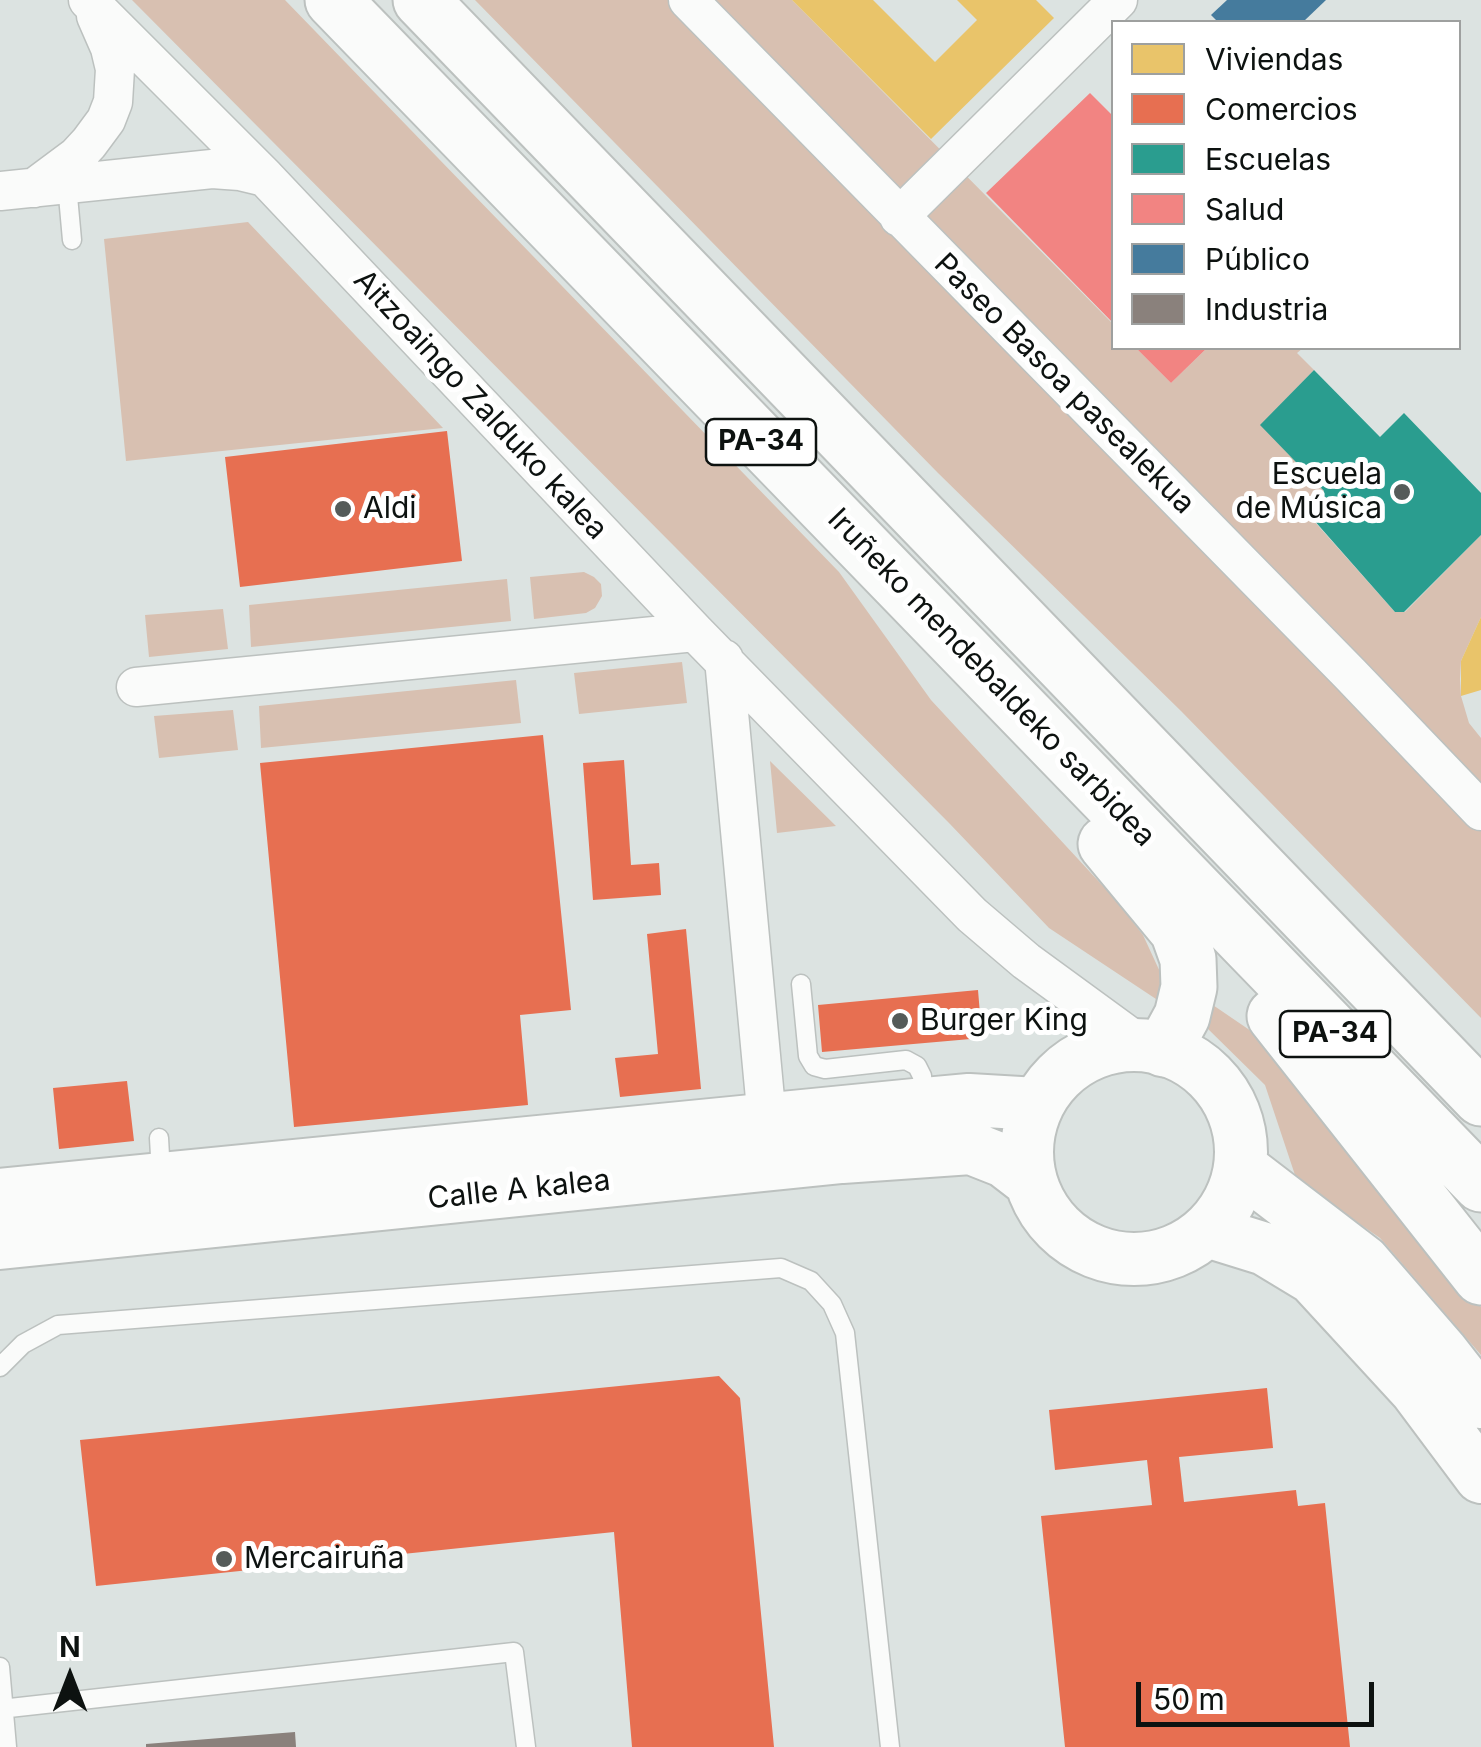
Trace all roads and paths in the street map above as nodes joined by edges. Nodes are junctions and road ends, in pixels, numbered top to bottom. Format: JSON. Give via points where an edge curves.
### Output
{"nodes":[{"id":1,"x":89,"y":0,"type":"edge"},
{"id":2,"x":333,"y":0,"type":"edge"},
{"id":3,"x":421,"y":0,"type":"edge"},
{"id":4,"x":688,"y":0,"type":"edge"},
{"id":5,"x":1104,"y":5,"type":"edge"},
{"id":6,"x":266,"y":177,"type":"junction"},
{"id":7,"x":34,"y":188,"type":"edge"},
{"id":8,"x":899,"y":216,"type":"junction"},
{"id":9,"x":72,"y":240,"type":"dead end"},
{"id":10,"x":679,"y":266,"type":"junction"},
{"id":11,"x":830,"y":512,"type":"junction"},
{"id":12,"x":696,"y":632,"type":"junction"},
{"id":13,"x":724,"y":660,"type":"junction"},
{"id":14,"x":136,"y":688,"type":"dead end"},
{"id":15,"x":1481,"y":811,"type":"edge"},
{"id":16,"x":1189,"y":883,"type":"junction"},
{"id":17,"x":801,"y":984,"type":"dead end"},
{"id":18,"x":1153,"y":1047,"type":"junction"},
{"id":19,"x":1481,"y":1052,"type":"edge"},
{"id":20,"x":1481,"y":1098,"type":"edge"},
{"id":21,"x":925,"y":1104,"type":"junction"},
{"id":22,"x":1037,"y":1104,"type":"junction"},
{"id":23,"x":767,"y":1120,"type":"junction"},
{"id":24,"x":1240,"y":1167,"type":"junction"},
{"id":25,"x":1030,"y":1181,"type":"junction"},
{"id":26,"x":1481,"y":1184,"type":"edge"},
{"id":27,"x":0,"y":1195,"type":"edge"},
{"id":28,"x":1207,"y":1230,"type":"junction"},
{"id":29,"x":0,"y":1243,"type":"edge"},
{"id":30,"x":1481,"y":1277,"type":"edge"},
{"id":31,"x":0,"y":1367,"type":"edge"},
{"id":32,"x":1481,"y":1402,"type":"edge"},
{"id":33,"x":1481,"y":1477,"type":"edge"},
{"id":34,"x":0,"y":1667,"type":"edge"},
{"id":35,"x":2,"y":1709,"type":"edge"},
{"id":36,"x":7,"y":1747,"type":"edge"},
{"id":37,"x":526,"y":1747,"type":"edge"},
{"id":38,"x":890,"y":1747,"type":"edge"}],
"edges":[{"from":1,"to":6,"type":"street","name":"Aitzoaingo Zalduko kalea"},
{"from":1,"to":7,"type":"street","name":"Aitzoaingo Zalduko kalea","via":[[116,69],[113,102],[89,143]]},
{"from":2,"to":11,"type":"highway","name":"Iruñeko mendebaldeko sarbidea","number":"PA-34"},
{"from":3,"to":10,"type":"highway","name":"Iruñeko mendebaldeko sarbidea","number":"PA-34"},
{"from":4,"to":8,"type":"street","name":"Paseo Basoa pasealekua"},
{"from":5,"to":8,"type":"street"},
{"from":6,"to":7,"type":"street","via":[[212,168]]},
{"from":6,"to":12,"type":"street","name":"Aitzoaingo Zalduko kalea"},
{"from":7,"to":9,"type":"lane"},
{"from":8,"to":15,"type":"street","name":"Paseo Basoa pasealekua"},
{"from":10,"to":19,"type":"highway","via":[[1032,596]]},
{"from":10,"to":20,"type":"highway","name":"Iruñeko mendebaldeko sarbidea","number":"PA-34"},
{"from":11,"to":16,"type":"highway","name":"Iruñeko mendebaldeko sarbidea","number":"PA-34"},
{"from":11,"to":18,"type":"highway","via":[[942,669],[1178,931],[1189,987],[1182,1016]]},
{"from":12,"to":13,"type":"street","name":"Aitzoaingo Zalduko kalea"},
{"from":12,"to":14,"type":"street"},
{"from":13,"to":18,"type":"street","name":"Aitzoaingo Zalduko kalea","via":[[972,916]]},
{"from":13,"to":23,"type":"street"},
{"from":16,"to":26,"type":"highway","name":"Iruñeko mendebaldeko sarbidea","number":"PA-34"},
{"from":16,"to":30,"type":"highway","via":[[1258,995]]},
{"from":17,"to":21,"type":"lane","via":[[814,1066],[906,1060],[922,1076]]},
{"from":18,"to":22,"type":"street","via":[[1109,1048],[1080,1059]]},
{"from":18,"to":24,"type":"street","via":[[1182,1056],[1229,1102],[1240,1134]]},
{"from":21,"to":22,"type":"street","name":"Calle A kalea"},
{"from":21,"to":23,"type":"street","name":"Calle A kalea"},
{"from":22,"to":25,"type":"street","via":[[1028,1129]]},
{"from":23,"to":27,"type":"street","name":"Calle A kalea","via":[[162,1158]]},
{"from":24,"to":28,"type":"street","via":[[1229,1201]]},
{"from":24,"to":32,"type":"street","via":[[1364,1262]]},
{"from":25,"to":28,"type":"street","via":[[1046,1214],[1072,1240],[1104,1255],[1141,1259],[1176,1250]]},
{"from":25,"to":29,"type":"street","name":"Calle A kalea","via":[[971,1148]]},
{"from":28,"to":33,"type":"street","via":[[1265,1248],[1313,1278],[1416,1390]]},
{"from":31,"to":38,"type":"lane","via":[[22,1344],[58,1324],[781,1268],[811,1281],[845,1333]]},
{"from":34,"to":35,"type":"lane"},
{"from":35,"to":36,"type":"lane"},
{"from":35,"to":37,"type":"lane","via":[[514,1652]]}]}
